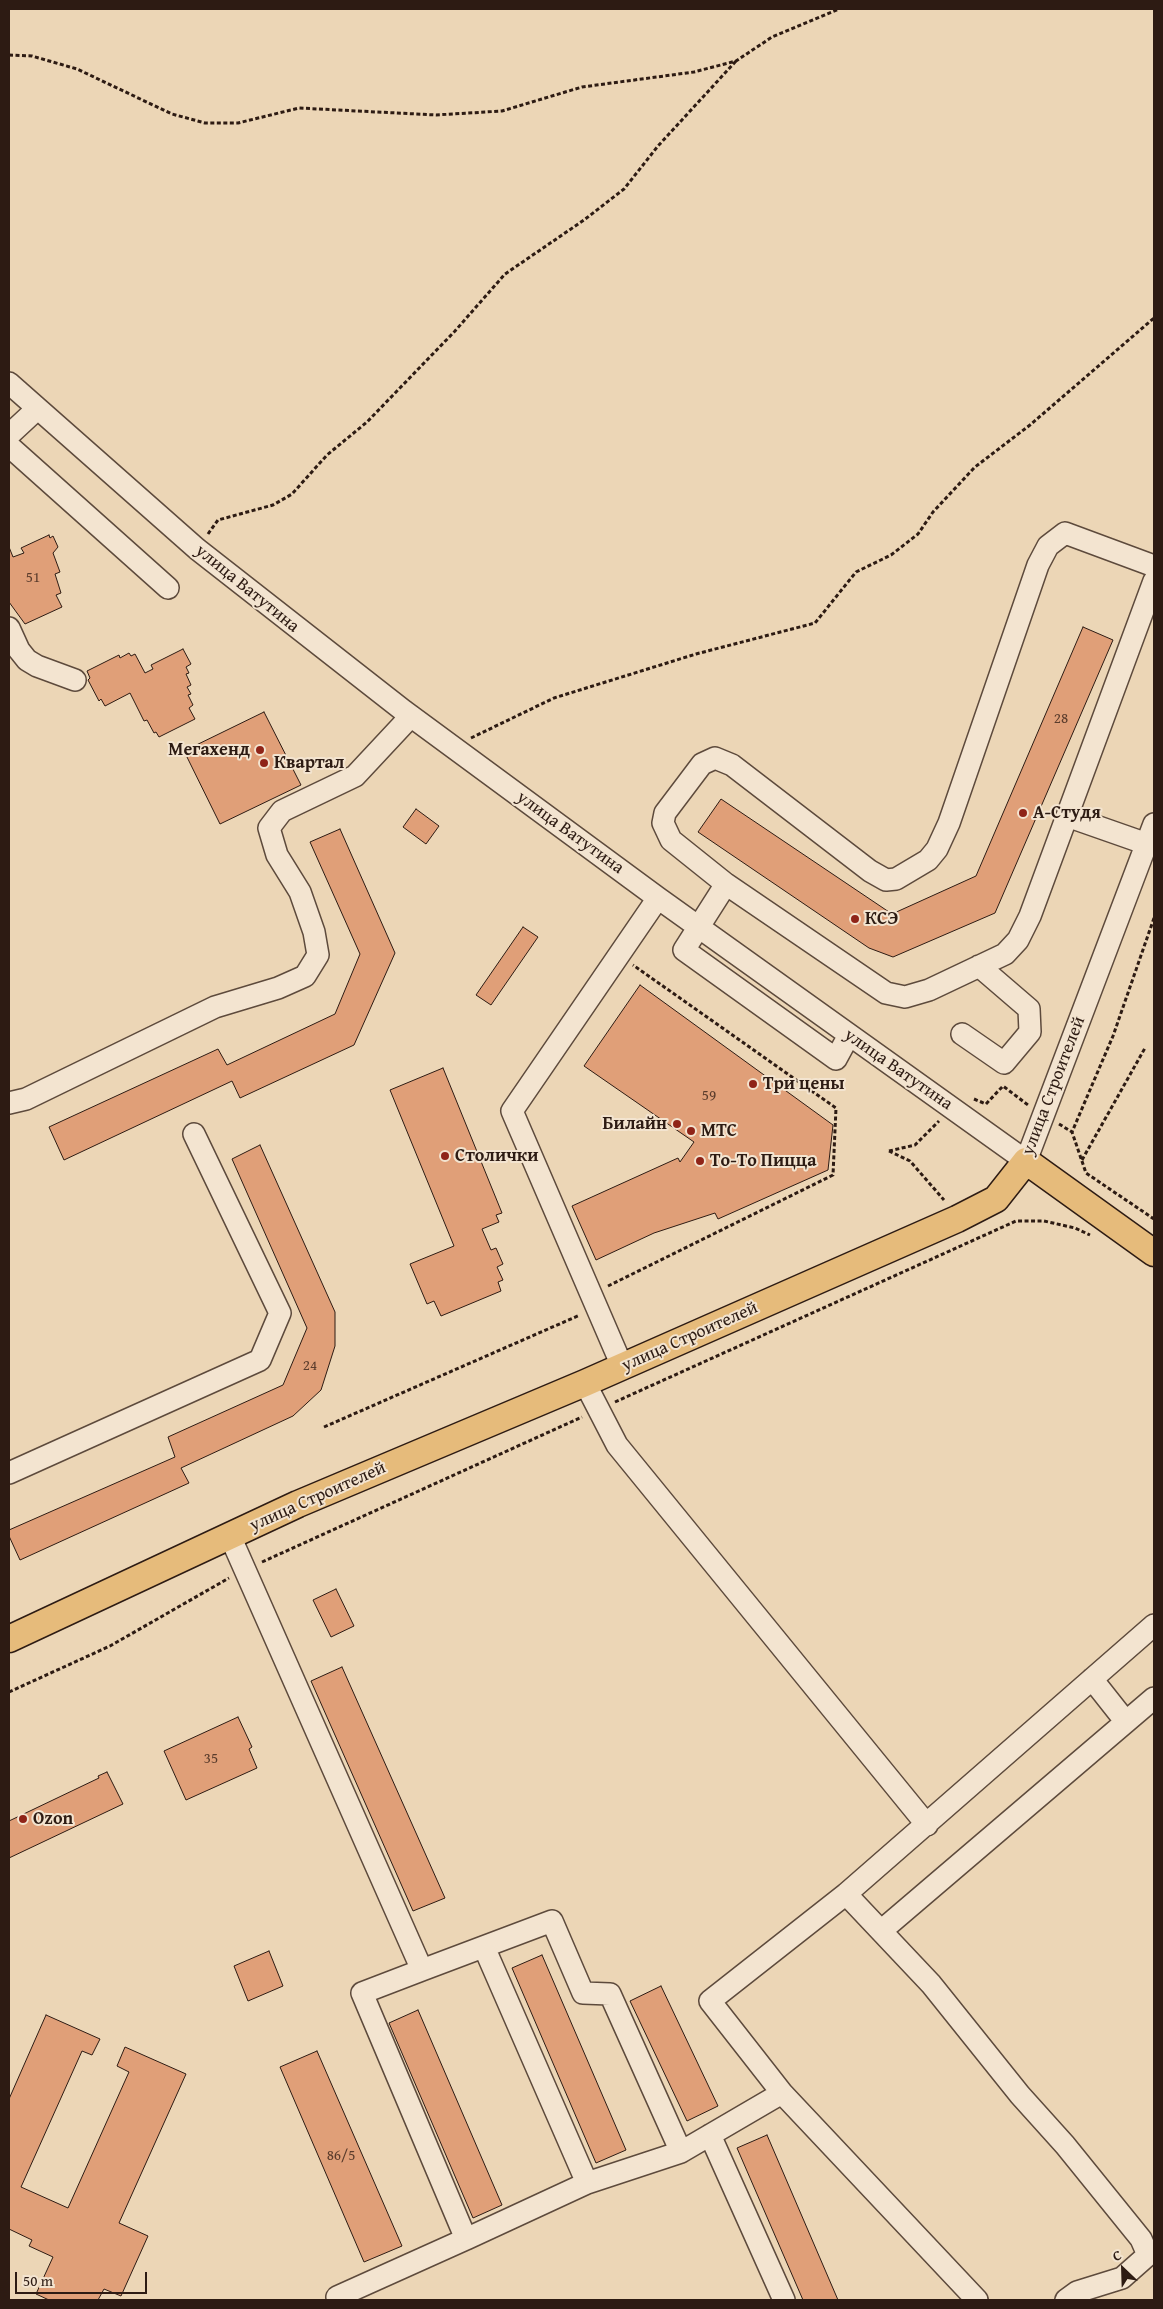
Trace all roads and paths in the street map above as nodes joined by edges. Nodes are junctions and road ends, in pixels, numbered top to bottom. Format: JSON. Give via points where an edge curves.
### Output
{"nodes":[{"id":1,"x":839,"y":9,"type":"edge"},
{"id":2,"x":9,"y":55,"type":"edge"},
{"id":3,"x":736,"y":61,"type":"junction"},
{"id":4,"x":1154,"y":318,"type":"edge"},
{"id":5,"x":9,"y":383,"type":"edge"},
{"id":6,"x":37,"y":409,"type":"junction"},
{"id":7,"x":9,"y":435,"type":"edge"},
{"id":8,"x":9,"y":446,"type":"edge"},
{"id":9,"x":197,"y":549,"type":"junction"},
{"id":10,"x":1154,"y":566,"type":"edge"},
{"id":11,"x":1154,"y":581,"type":"edge"},
{"id":12,"x":168,"y":588,"type":"dead end"},
{"id":13,"x":9,"y":628,"type":"edge"},
{"id":14,"x":75,"y":680,"type":"dead end"},
{"id":15,"x":411,"y":716,"type":"junction"},
{"id":16,"x":457,"y":750,"type":"junction"},
{"id":17,"x":1067,"y":816,"type":"junction"},
{"id":18,"x":1154,"y":824,"type":"edge"},
{"id":19,"x":1146,"y":844,"type":"junction"},
{"id":20,"x":726,"y":884,"type":"junction"},
{"id":21,"x":658,"y":898,"type":"junction"},
{"id":22,"x":1154,"y":918,"type":"edge"},
{"id":23,"x":699,"y":926,"type":"junction"},
{"id":24,"x":619,"y":955,"type":"junction"},
{"id":25,"x":979,"y":966,"type":"junction"},
{"id":26,"x":962,"y":1034,"type":"dead end"},
{"id":27,"x":849,"y":1035,"type":"junction"},
{"id":28,"x":1145,"y":1048,"type":"dead end"},
{"id":29,"x":972,"y":1098,"type":"dead end"},
{"id":30,"x":9,"y":1103,"type":"edge"},
{"id":31,"x":1044,"y":1115,"type":"junction"},
{"id":32,"x":939,"y":1120,"type":"dead end"},
{"id":33,"x":1072,"y":1132,"type":"junction"},
{"id":34,"x":194,"y":1134,"type":"dead end"},
{"id":35,"x":1082,"y":1160,"type":"junction"},
{"id":36,"x":1026,"y":1161,"type":"junction"},
{"id":37,"x":944,"y":1200,"type":"dead end"},
{"id":38,"x":1154,"y":1219,"type":"edge"},
{"id":39,"x":1097,"y":1240,"type":"dead end"},
{"id":40,"x":1154,"y":1253,"type":"edge"},
{"id":41,"x":594,"y":1304,"type":"junction"},
{"id":42,"x":622,"y":1366,"type":"junction"},
{"id":43,"x":585,"y":1383,"type":"junction"},
{"id":44,"x":599,"y":1409,"type":"junction"},
{"id":45,"x":324,"y":1427,"type":"dead end"},
{"id":46,"x":9,"y":1473,"type":"edge"},
{"id":47,"x":230,"y":1536,"type":"junction"},
{"id":48,"x":245,"y":1569,"type":"junction"},
{"id":49,"x":1154,"y":1625,"type":"edge"},
{"id":50,"x":9,"y":1639,"type":"edge"},
{"id":51,"x":1092,"y":1679,"type":"junction"},
{"id":52,"x":9,"y":1692,"type":"edge"},
{"id":53,"x":1154,"y":1698,"type":"edge"},
{"id":54,"x":1126,"y":1722,"type":"junction"},
{"id":55,"x":927,"y":1825,"type":"junction"},
{"id":56,"x":846,"y":1894,"type":"junction"},
{"id":57,"x":880,"y":1931,"type":"junction"},
{"id":58,"x":484,"y":1947,"type":"junction"},
{"id":59,"x":422,"y":1970,"type":"junction"},
{"id":60,"x":782,"y":2093,"type":"junction"},
{"id":61,"x":710,"y":2135,"type":"junction"},
{"id":62,"x":681,"y":2152,"type":"junction"},
{"id":63,"x":587,"y":2183,"type":"junction"},
{"id":64,"x":466,"y":2239,"type":"junction"},
{"id":65,"x":335,"y":2299,"type":"edge"},
{"id":66,"x":784,"y":2300,"type":"edge"},
{"id":67,"x":977,"y":2300,"type":"edge"},
{"id":68,"x":1066,"y":2300,"type":"edge"}],
"edges":[{"from":1,"to":3,"type":"path","via":[[772,37]]},
{"from":2,"to":3,"type":"path","via":[[32,56],[77,69],[172,114],[205,123],[238,123],[299,108],[436,116],[502,111],[603,82],[653,79]]},
{"from":3,"to":9,"type":"path","via":[[658,146],[624,189],[505,274],[367,422],[328,455],[292,494],[273,505],[218,520]]},
{"from":4,"to":16,"type":"path","via":[[1038,418],[975,467],[933,512],[918,534],[891,555],[856,572],[815,623],[677,660],[554,698],[475,734]]},
{"from":5,"to":6,"type":"street","name":"улица Ватутина"},
{"from":6,"to":7,"type":"street"},
{"from":6,"to":9,"type":"street","name":"улица Ватутина"},
{"from":8,"to":12,"type":"street"},
{"from":9,"to":15,"type":"street","name":"улица Ватутина"},
{"from":10,"to":20,"type":"street","via":[[1065,533],[1048,546],[1038,565],[937,849],[928,860],[896,879],[886,880],[870,871],[732,765],[715,758],[702,764],[665,813],[663,823],[671,840]]},
{"from":11,"to":17,"type":"street"},
{"from":13,"to":14,"type":"street","via":[[27,660]]},
{"from":15,"to":16,"type":"street","name":"улица Ватутина"},
{"from":15,"to":30,"type":"street","via":[[355,776],[282,811],[269,828],[277,855],[300,892],[314,932],[318,955],[305,976],[278,988],[215,1007],[26,1098]]},
{"from":16,"to":21,"type":"street","name":"улица Ватутина"},
{"from":17,"to":19,"type":"street"},
{"from":17,"to":25,"type":"street","via":[[1018,940],[1005,954]]},
{"from":18,"to":19,"type":"street","name":"улица Строителей"},
{"from":19,"to":31,"type":"street","name":"улица Строителей"},
{"from":20,"to":23,"type":"street"},
{"from":20,"to":25,"type":"street","via":[[886,993],[905,997],[929,990]]},
{"from":21,"to":23,"type":"street","name":"улица Ватутина"},
{"from":21,"to":24,"type":"street"},
{"from":22,"to":33,"type":"path","via":[[1113,1036]]},
{"from":23,"to":27,"type":"street","name":"улица Ватутина"},
{"from":23,"to":27,"type":"street","via":[[684,950],[836,1059]]},
{"from":24,"to":41,"type":"street","via":[[512,1112]]},
{"from":24,"to":41,"type":"path","via":[[836,1108],[833,1175],[604,1288]]},
{"from":25,"to":26,"type":"street","via":[[1029,1009],[1030,1032],[1004,1063]]},
{"from":27,"to":36,"type":"street","name":"улица Ватутина"},
{"from":28,"to":35,"type":"path"},
{"from":29,"to":31,"type":"path","via":[[986,1104],[1003,1086]]},
{"from":31,"to":33,"type":"path"},
{"from":31,"to":36,"type":"street","name":"улица Строителей"},
{"from":32,"to":37,"type":"path","via":[[915,1145],[889,1151],[910,1160]]},
{"from":33,"to":35,"type":"path"},
{"from":34,"to":46,"type":"street","via":[[280,1313],[260,1360]]},
{"from":35,"to":38,"type":"path","via":[[1086,1173]]},
{"from":36,"to":40,"type":"main road","name":"улица Ватутина"},
{"from":36,"to":42,"type":"main road","name":"улица Строителей","via":[[996,1198],[957,1219]]},
{"from":39,"to":44,"type":"path","via":[[1075,1228],[1044,1221],[1016,1221]]},
{"from":41,"to":42,"type":"street"},
{"from":41,"to":45,"type":"path","via":[[584,1313]]},
{"from":42,"to":43,"type":"main road","name":"улица Строителей"},
{"from":43,"to":44,"type":"street"},
{"from":43,"to":47,"type":"main road","name":"улица Строителей"},
{"from":44,"to":48,"type":"path"},
{"from":44,"to":55,"type":"street","via":[[617,1445]]},
{"from":47,"to":48,"type":"street"},
{"from":47,"to":50,"type":"main road","name":"улица Строителей"},
{"from":48,"to":52,"type":"path","via":[[110,1646]]},
{"from":48,"to":59,"type":"street"},
{"from":49,"to":51,"type":"street"},
{"from":51,"to":54,"type":"street"},
{"from":51,"to":55,"type":"street"},
{"from":53,"to":54,"type":"street"},
{"from":54,"to":57,"type":"street"},
{"from":55,"to":56,"type":"street"},
{"from":56,"to":57,"type":"street"},
{"from":56,"to":60,"type":"street","via":[[710,2000]]},
{"from":57,"to":68,"type":"street","via":[[930,1984],[1141,2238],[1148,2255],[1122,2278],[1077,2292]]},
{"from":58,"to":59,"type":"street"},
{"from":58,"to":62,"type":"street","via":[[552,1921],[583,1993],[610,1994]]},
{"from":58,"to":63,"type":"street"},
{"from":59,"to":64,"type":"street","via":[[362,1993]]},
{"from":60,"to":61,"type":"street"},
{"from":60,"to":67,"type":"street"},
{"from":61,"to":62,"type":"street"},
{"from":61,"to":66,"type":"street"},
{"from":62,"to":63,"type":"street"},
{"from":63,"to":64,"type":"street"},
{"from":64,"to":65,"type":"street"}]}
